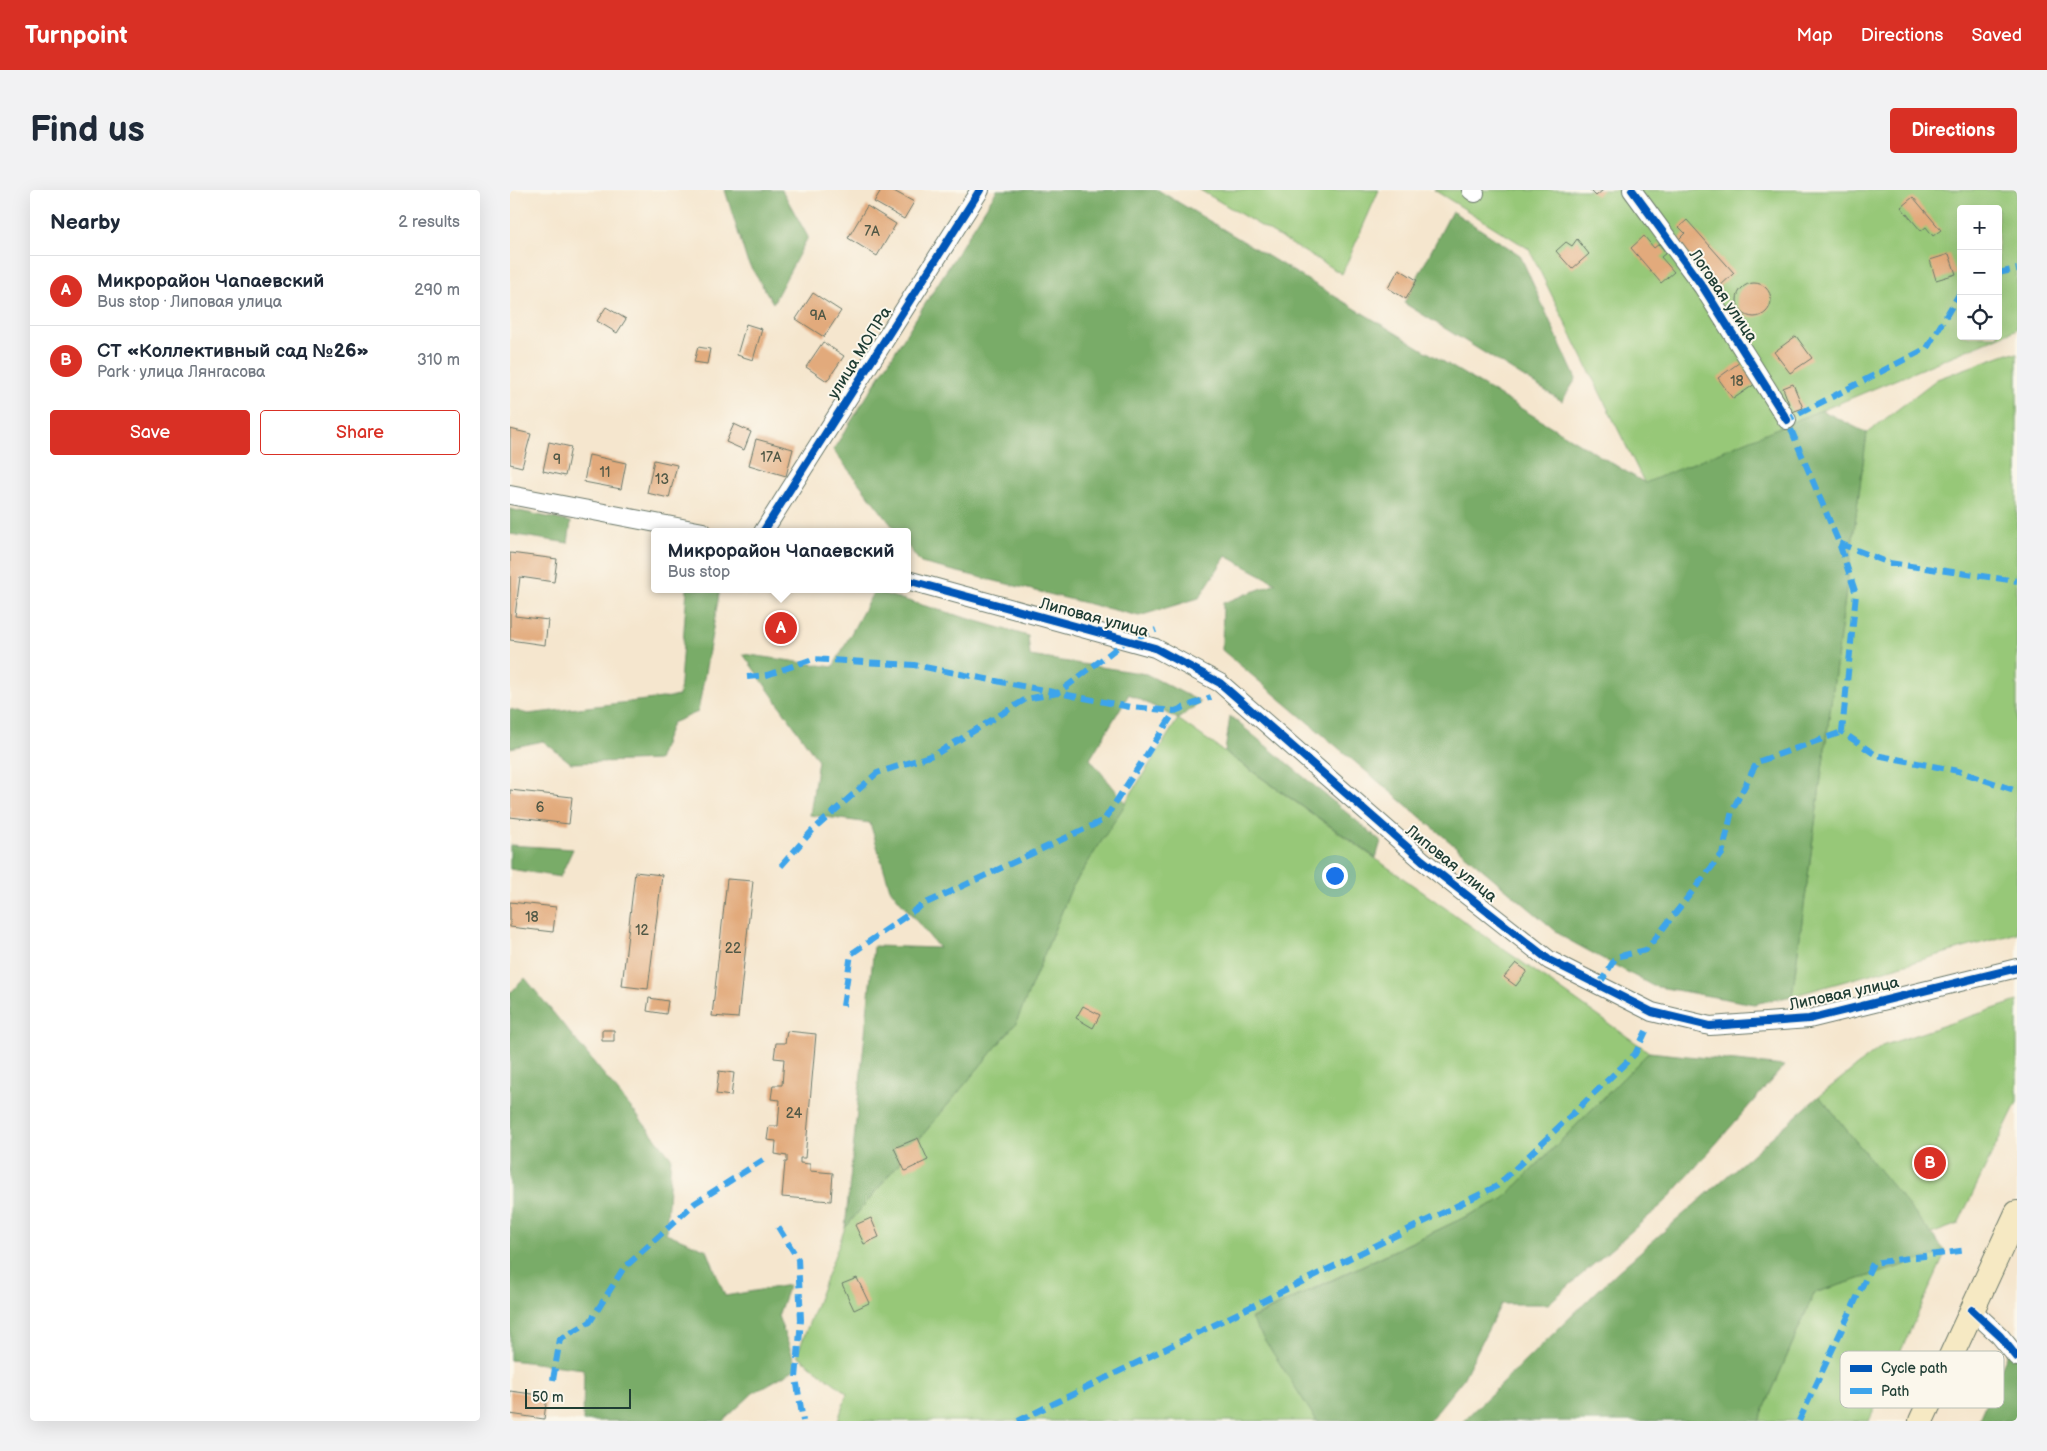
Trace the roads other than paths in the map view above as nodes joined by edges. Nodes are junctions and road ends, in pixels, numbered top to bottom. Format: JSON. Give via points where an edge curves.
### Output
{"nodes":[{"id":1,"x":980,"y":190,"type":"edge"},
{"id":2,"x":1632,"y":190,"type":"edge"},
{"id":3,"x":1787,"y":420,"type":"dead end"},
{"id":4,"x":510,"y":495,"type":"edge"},
{"id":5,"x":683,"y":528,"type":"edge"},
{"id":6,"x":766,"y":528,"type":"edge"},
{"id":7,"x":911,"y":581,"type":"edge"},
{"id":8,"x":2017,"y":968,"type":"edge"},
{"id":9,"x":2017,"y":1213,"type":"edge"},
{"id":10,"x":1972,"y":1310,"type":"junction"},
{"id":11,"x":1953,"y":1351,"type":"edge"},
{"id":12,"x":2017,"y":1357,"type":"edge"},
{"id":13,"x":1927,"y":1408,"type":"edge"},
{"id":14,"x":1921,"y":1421,"type":"edge"}],
"edges":[{"from":1,"to":6,"type":"street","name":"улица МОПРа"},
{"from":2,"to":3,"type":"street","name":"Логовая улица","via":[[1703,287]]},
{"from":4,"to":5,"type":"street"},
{"from":7,"to":8,"type":"street","name":"Липовая улица","via":[[1155,648],[1220,683],[1422,860],[1549,960],[1652,1012],[1710,1026],[1809,1019]]},
{"from":9,"to":10,"type":"main road"},
{"from":10,"to":11,"type":"main road"},
{"from":10,"to":12,"type":"street"},
{"from":13,"to":14,"type":"main road"}]}
